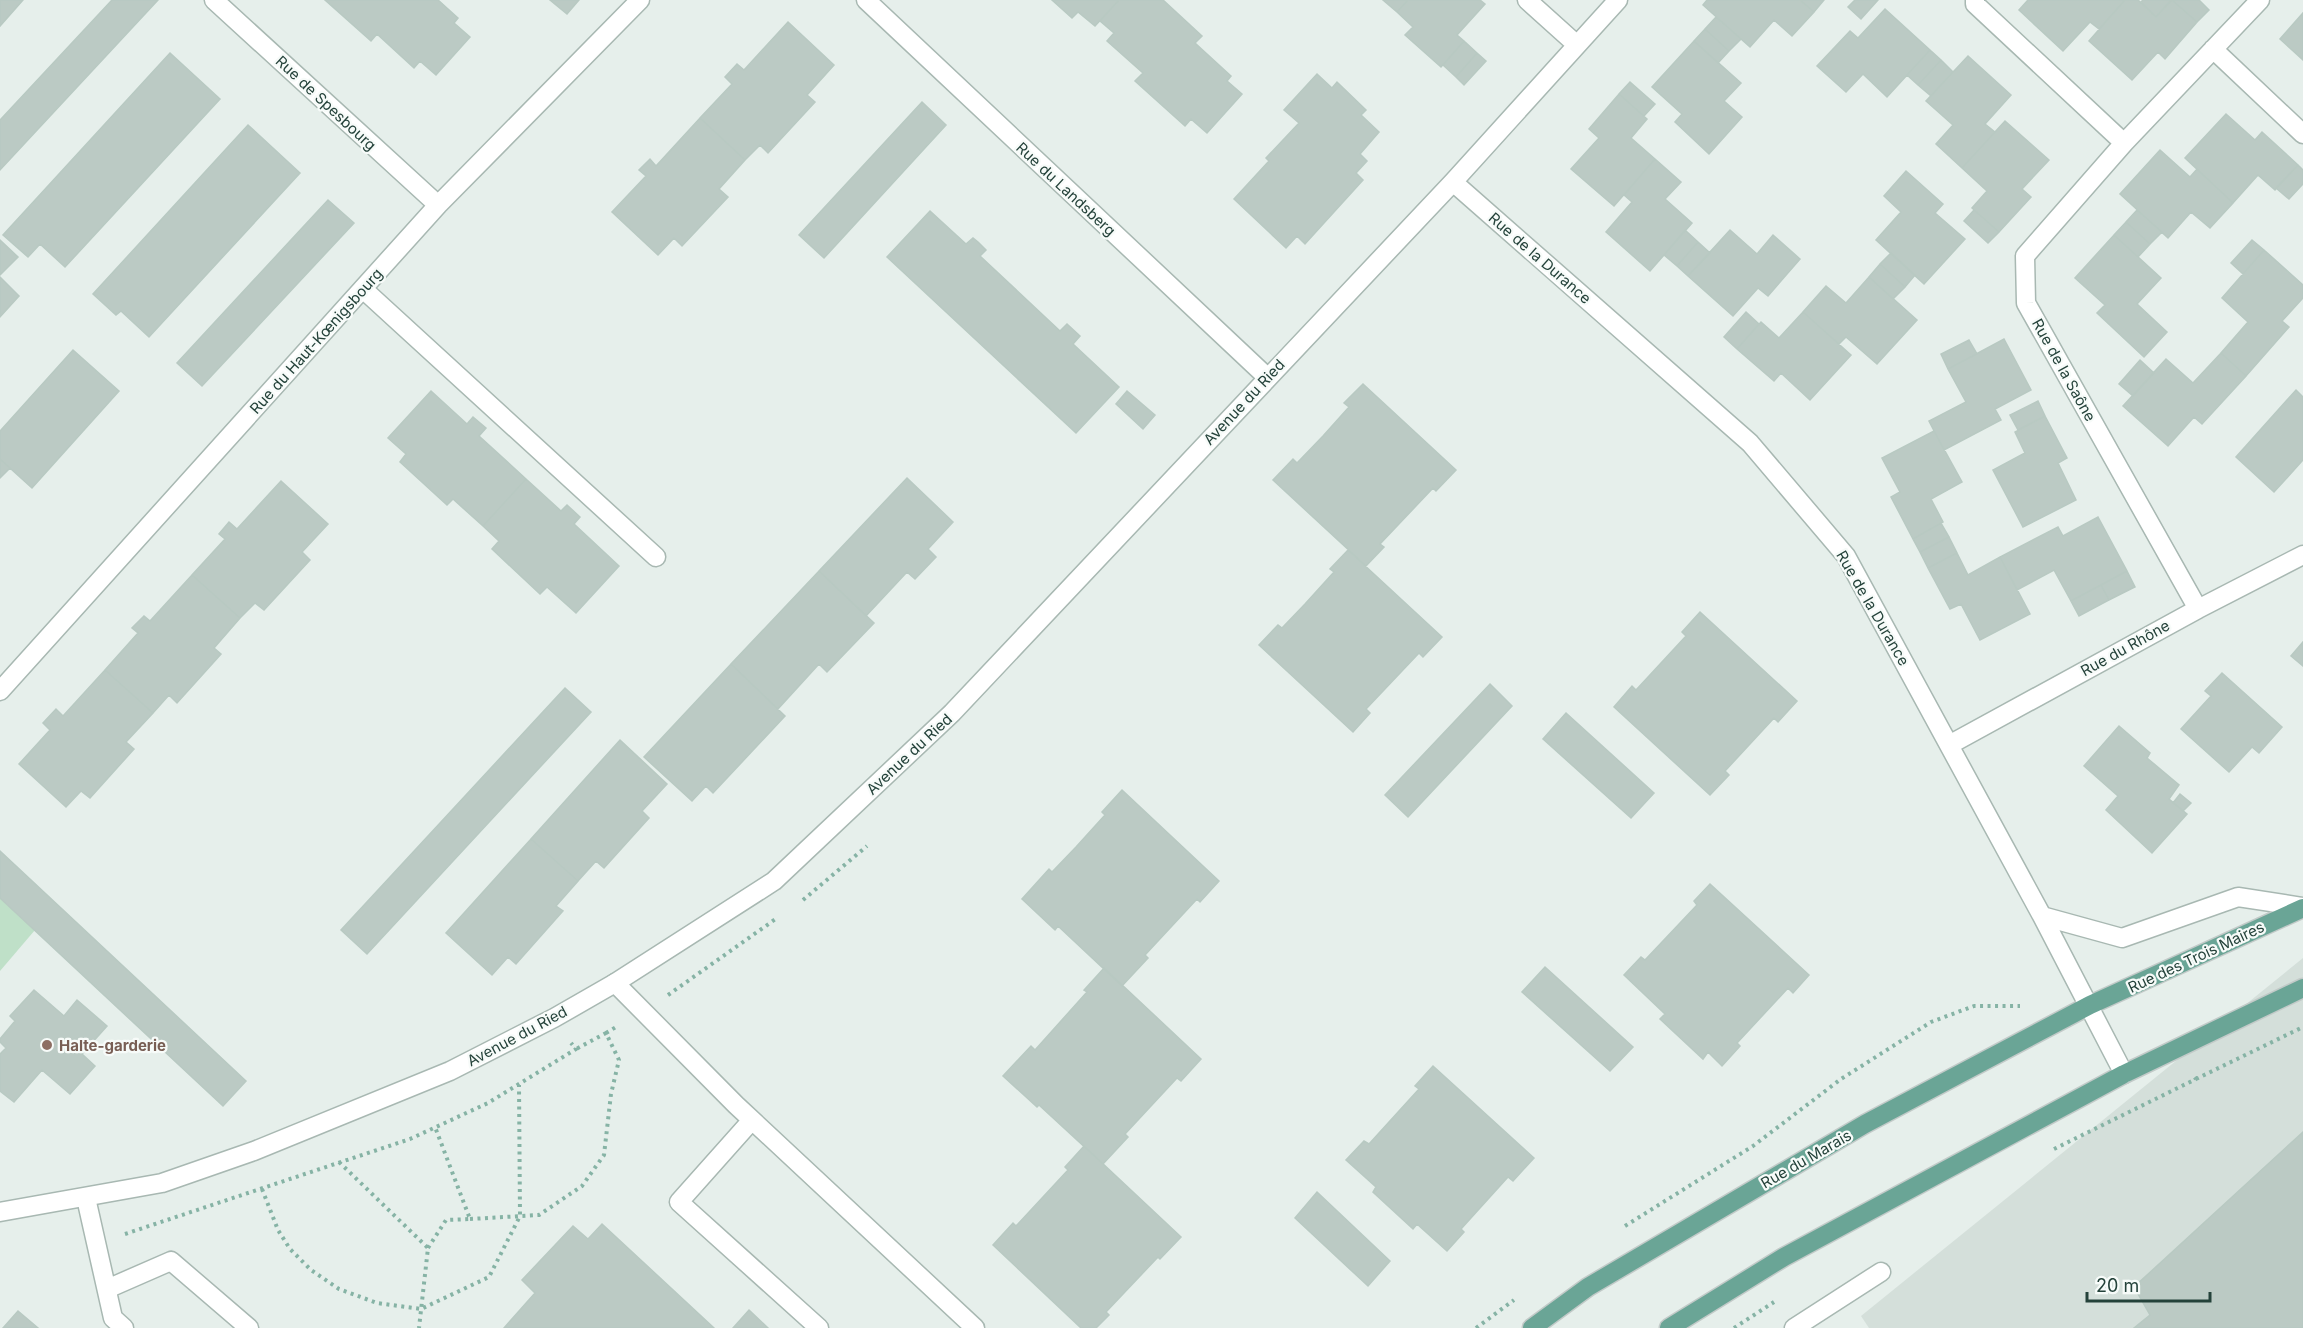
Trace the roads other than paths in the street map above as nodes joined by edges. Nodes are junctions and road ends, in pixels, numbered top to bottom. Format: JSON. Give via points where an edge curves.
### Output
{"nodes":[{"id":1,"x":214,"y":0,"type":"edge"},
{"id":2,"x":640,"y":0,"type":"edge"},
{"id":3,"x":866,"y":0,"type":"edge"},
{"id":4,"x":1527,"y":0,"type":"edge"},
{"id":5,"x":1618,"y":0,"type":"edge"},
{"id":6,"x":1975,"y":0,"type":"edge"},
{"id":7,"x":2260,"y":0,"type":"edge"},
{"id":8,"x":1577,"y":45,"type":"junction"},
{"id":9,"x":2213,"y":49,"type":"junction"},
{"id":10,"x":2303,"y":134,"type":"edge"},
{"id":11,"x":2124,"y":143,"type":"junction"},
{"id":12,"x":1453,"y":182,"type":"junction"},
{"id":13,"x":438,"y":205,"type":"junction"},
{"id":14,"x":363,"y":289,"type":"junction"},
{"id":15,"x":1268,"y":378,"type":"junction"},
{"id":16,"x":2303,"y":555,"type":"edge"},
{"id":17,"x":656,"y":557,"type":"dead end"},
{"id":18,"x":2198,"y":609,"type":"junction"},
{"id":19,"x":0,"y":691,"type":"edge"},
{"id":20,"x":1949,"y":745,"type":"junction"},
{"id":21,"x":2303,"y":907,"type":"edge"},
{"id":22,"x":2042,"y":916,"type":"junction"},
{"id":23,"x":615,"y":983,"type":"junction"},
{"id":24,"x":2303,"y":988,"type":"edge"},
{"id":25,"x":2090,"y":1005,"type":"junction"},
{"id":26,"x":2124,"y":1074,"type":"junction"},
{"id":27,"x":752,"y":1120,"type":"junction"},
{"id":28,"x":86,"y":1198,"type":"junction"},
{"id":29,"x":0,"y":1212,"type":"edge"},
{"id":30,"x":1881,"y":1272,"type":"dead end"},
{"id":31,"x":107,"y":1289,"type":"junction"},
{"id":32,"x":124,"y":1328,"type":"edge"},
{"id":33,"x":249,"y":1328,"type":"edge"},
{"id":34,"x":819,"y":1328,"type":"edge"},
{"id":35,"x":975,"y":1328,"type":"edge"},
{"id":36,"x":1532,"y":1328,"type":"edge"},
{"id":37,"x":1669,"y":1328,"type":"edge"},
{"id":38,"x":1794,"y":1328,"type":"edge"}],
"edges":[{"from":1,"to":13,"type":"street","name":"Rue de Spesbourg"},
{"from":2,"to":13,"type":"street","name":"Rue du Haut-Kœnigsbourg"},
{"from":3,"to":15,"type":"street","name":"Rue du Landsberg"},
{"from":4,"to":8,"type":"street"},
{"from":5,"to":8,"type":"street","name":"Avenue du Ried"},
{"from":6,"to":11,"type":"street"},
{"from":7,"to":9,"type":"street","name":"Rue de la Saône"},
{"from":8,"to":12,"type":"street","name":"Avenue du Ried"},
{"from":9,"to":10,"type":"street"},
{"from":9,"to":11,"type":"street","name":"Rue de la Saône"},
{"from":11,"to":18,"type":"street","name":"Rue de la Saône","via":[[2025,256],[2026,303]]},
{"from":12,"to":15,"type":"street","name":"Avenue du Ried"},
{"from":12,"to":20,"type":"street","name":"Rue de la Durance","via":[[1750,443],[1846,556]]},
{"from":13,"to":14,"type":"street","name":"Rue du Haut-Kœnigsbourg"},
{"from":14,"to":17,"type":"street"},
{"from":14,"to":19,"type":"street","name":"Rue du Haut-Kœnigsbourg"},
{"from":15,"to":23,"type":"street","name":"Avenue du Ried","via":[[952,712],[774,881]]},
{"from":16,"to":18,"type":"street","name":"Rue du Rhône"},
{"from":18,"to":20,"type":"street","name":"Rue du Rhône"},
{"from":20,"to":22,"type":"street","name":"Rue de la Durance"},
{"from":21,"to":22,"type":"street","name":"Rue des Trois Maires","via":[[2238,897],[2122,938]]},
{"from":21,"to":25,"type":"main road","name":"Rue des Trois Maires"},
{"from":22,"to":25,"type":"street","name":"Rue de la Durance"},
{"from":23,"to":27,"type":"street"},
{"from":23,"to":28,"type":"street","name":"Avenue du Ried","via":[[450,1071],[254,1151],[162,1183]]},
{"from":24,"to":26,"type":"main road"},
{"from":25,"to":26,"type":"street","name":"Rue de la Durance"},
{"from":25,"to":36,"type":"main road","name":"Rue du Marais","via":[[1865,1124],[1588,1287]]},
{"from":26,"to":37,"type":"main road","via":[[1784,1257]]},
{"from":27,"to":34,"type":"street","via":[[679,1202]]},
{"from":27,"to":35,"type":"street"},
{"from":28,"to":29,"type":"street","name":"Avenue du Ried"},
{"from":28,"to":31,"type":"street"},
{"from":30,"to":38,"type":"street"},
{"from":31,"to":32,"type":"street","via":[[113,1318]]},
{"from":31,"to":33,"type":"street","via":[[171,1261]]}]}
